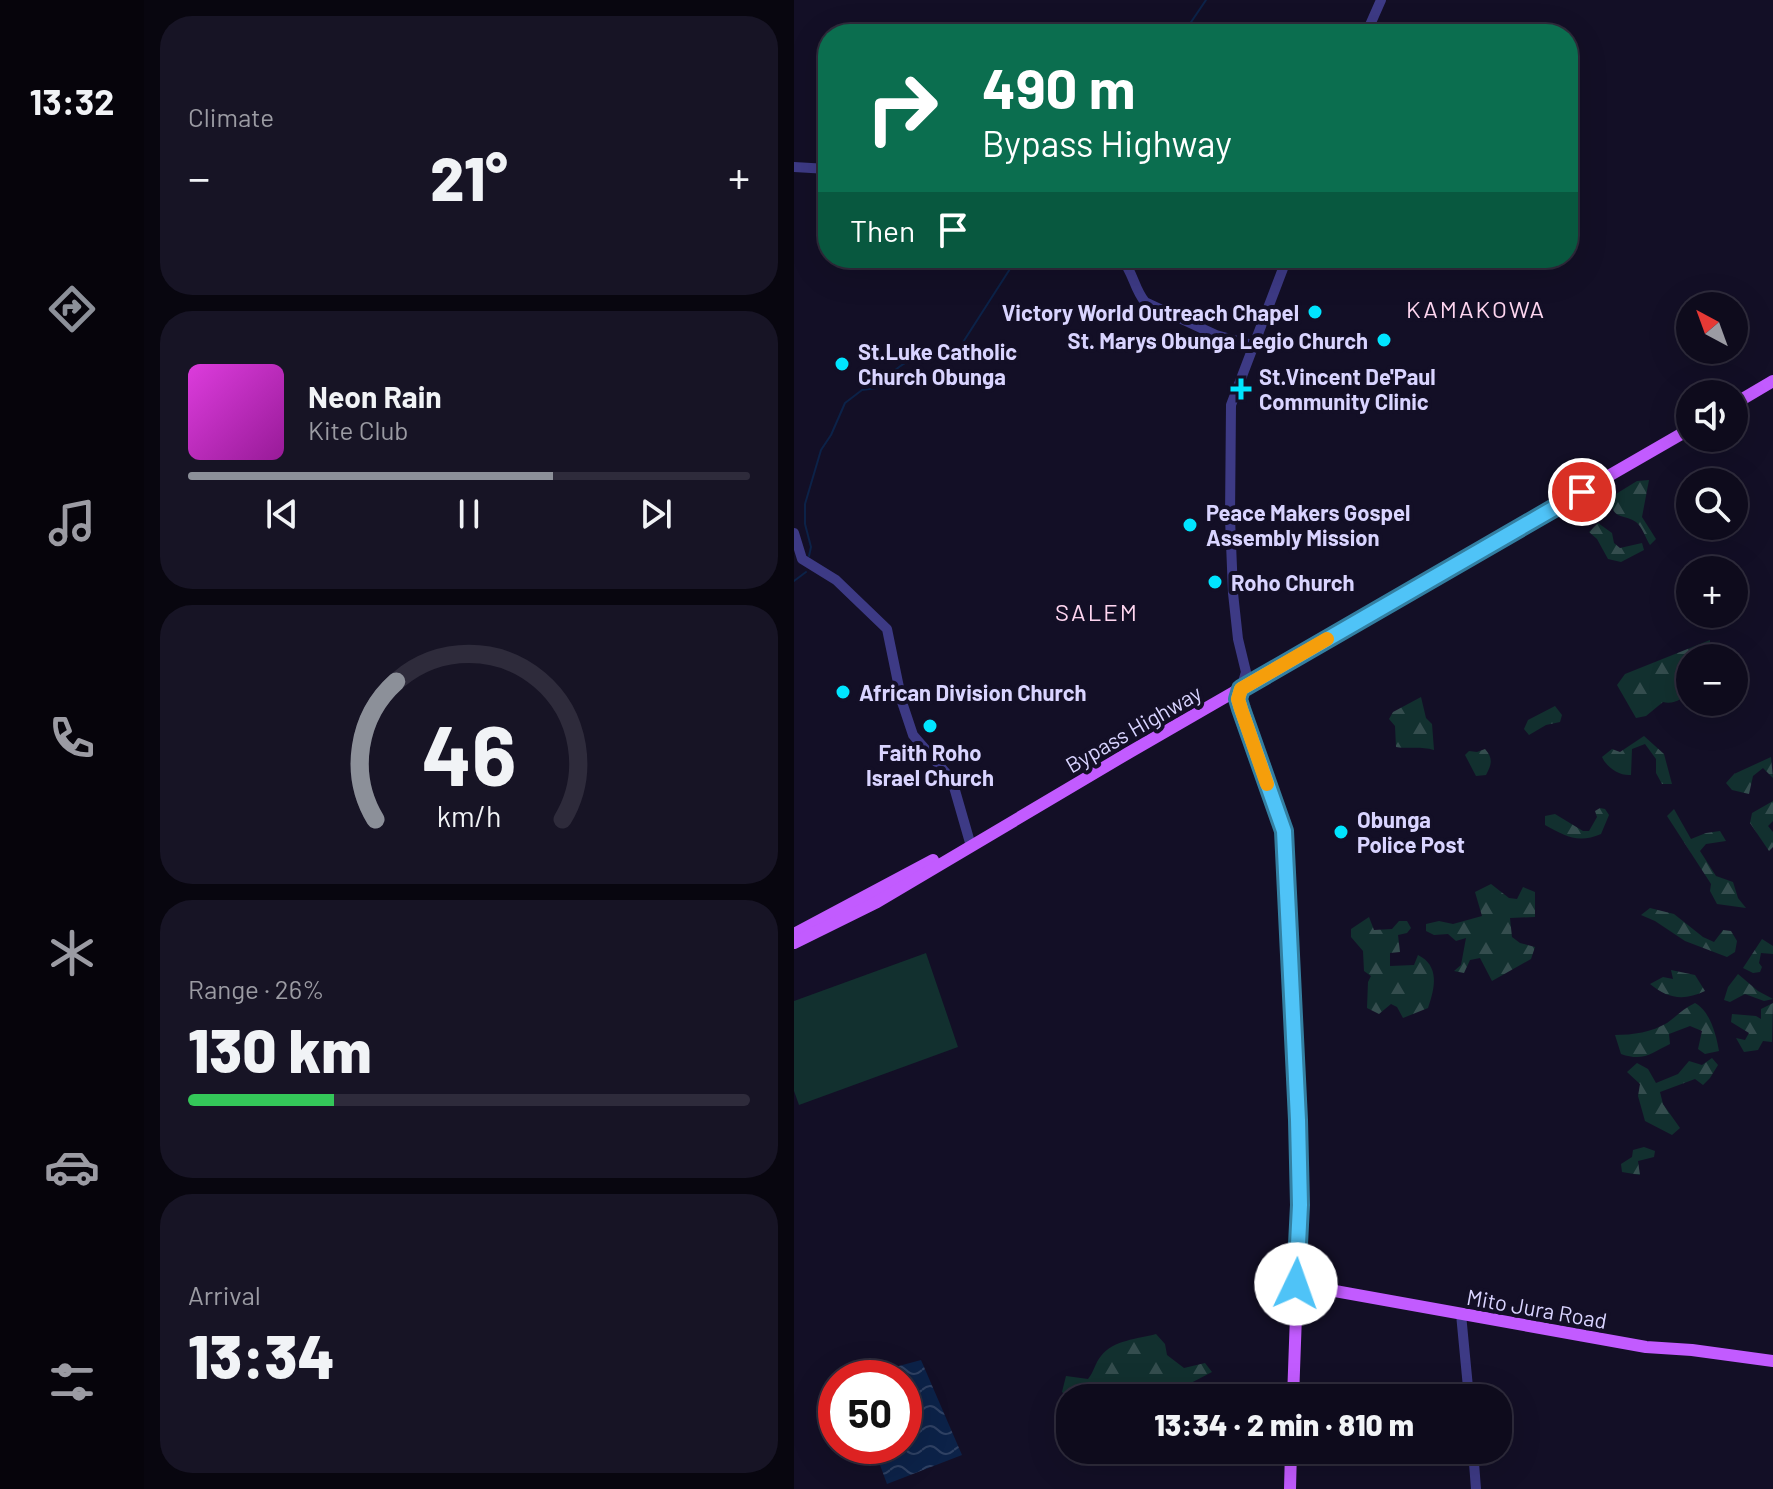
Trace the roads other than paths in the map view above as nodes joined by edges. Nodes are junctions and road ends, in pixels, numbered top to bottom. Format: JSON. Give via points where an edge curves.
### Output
{"nodes":[{"id":1,"x":1381,"y":0,"type":"edge"},
{"id":2,"x":1370,"y":24,"type":"edge"},
{"id":3,"x":794,"y":167,"type":"edge"},
{"id":4,"x":818,"y":168,"type":"edge"},
{"id":5,"x":1129,"y":268,"type":"edge"},
{"id":6,"x":1283,"y":268,"type":"edge"},
{"id":7,"x":1256,"y":346,"type":"junction"},
{"id":8,"x":1773,"y":381,"type":"edge"},
{"id":9,"x":1748,"y":396,"type":"edge"},
{"id":10,"x":1676,"y":437,"type":"edge"},
{"id":11,"x":794,"y":533,"type":"edge"},
{"id":12,"x":1240,"y":694,"type":"junction"},
{"id":13,"x":971,"y":846,"type":"junction"},
{"id":14,"x":794,"y":934,"type":"edge"},
{"id":15,"x":794,"y":943,"type":"edge"},
{"id":16,"x":1296,"y":1284,"type":"junction"},
{"id":17,"x":1461,"y":1314,"type":"junction"},
{"id":18,"x":1773,"y":1361,"type":"edge"},
{"id":19,"x":1293,"y":1384,"type":"edge"},
{"id":20,"x":1468,"y":1384,"type":"edge"},
{"id":21,"x":1291,"y":1464,"type":"edge"},
{"id":22,"x":1474,"y":1464,"type":"edge"},
{"id":23,"x":1290,"y":1489,"type":"edge"},
{"id":24,"x":1476,"y":1489,"type":"edge"}],
"edges":[{"from":1,"to":2,"type":"street"},
{"from":3,"to":4,"type":"street"},
{"from":5,"to":7,"type":"street","via":[[1145,302],[1216,335]]},
{"from":6,"to":7,"type":"street"},
{"from":7,"to":12,"type":"street","via":[[1231,405],[1233,593],[1246,672]]},
{"from":8,"to":9,"type":"main road"},
{"from":10,"to":12,"type":"main road","name":"Bypass Highway"},
{"from":11,"to":13,"type":"street","via":[[802,559],[836,580],[887,629],[913,735],[952,780]]},
{"from":12,"to":13,"type":"main road","name":"Bypass Highway"},
{"from":12,"to":16,"type":"main road","via":[[1284,831],[1298,1120]]},
{"from":13,"to":14,"type":"main road","name":"Bypass Highway"},
{"from":13,"to":15,"type":"main road","name":"Bypass Highway"},
{"from":16,"to":17,"type":"main road","name":"Mito Jura Road"},
{"from":16,"to":19,"type":"main road"},
{"from":17,"to":18,"type":"main road","name":"Mito Jura Road","via":[[1646,1347]]},
{"from":17,"to":20,"type":"street"},
{"from":21,"to":23,"type":"main road"},
{"from":22,"to":24,"type":"street"}]}
